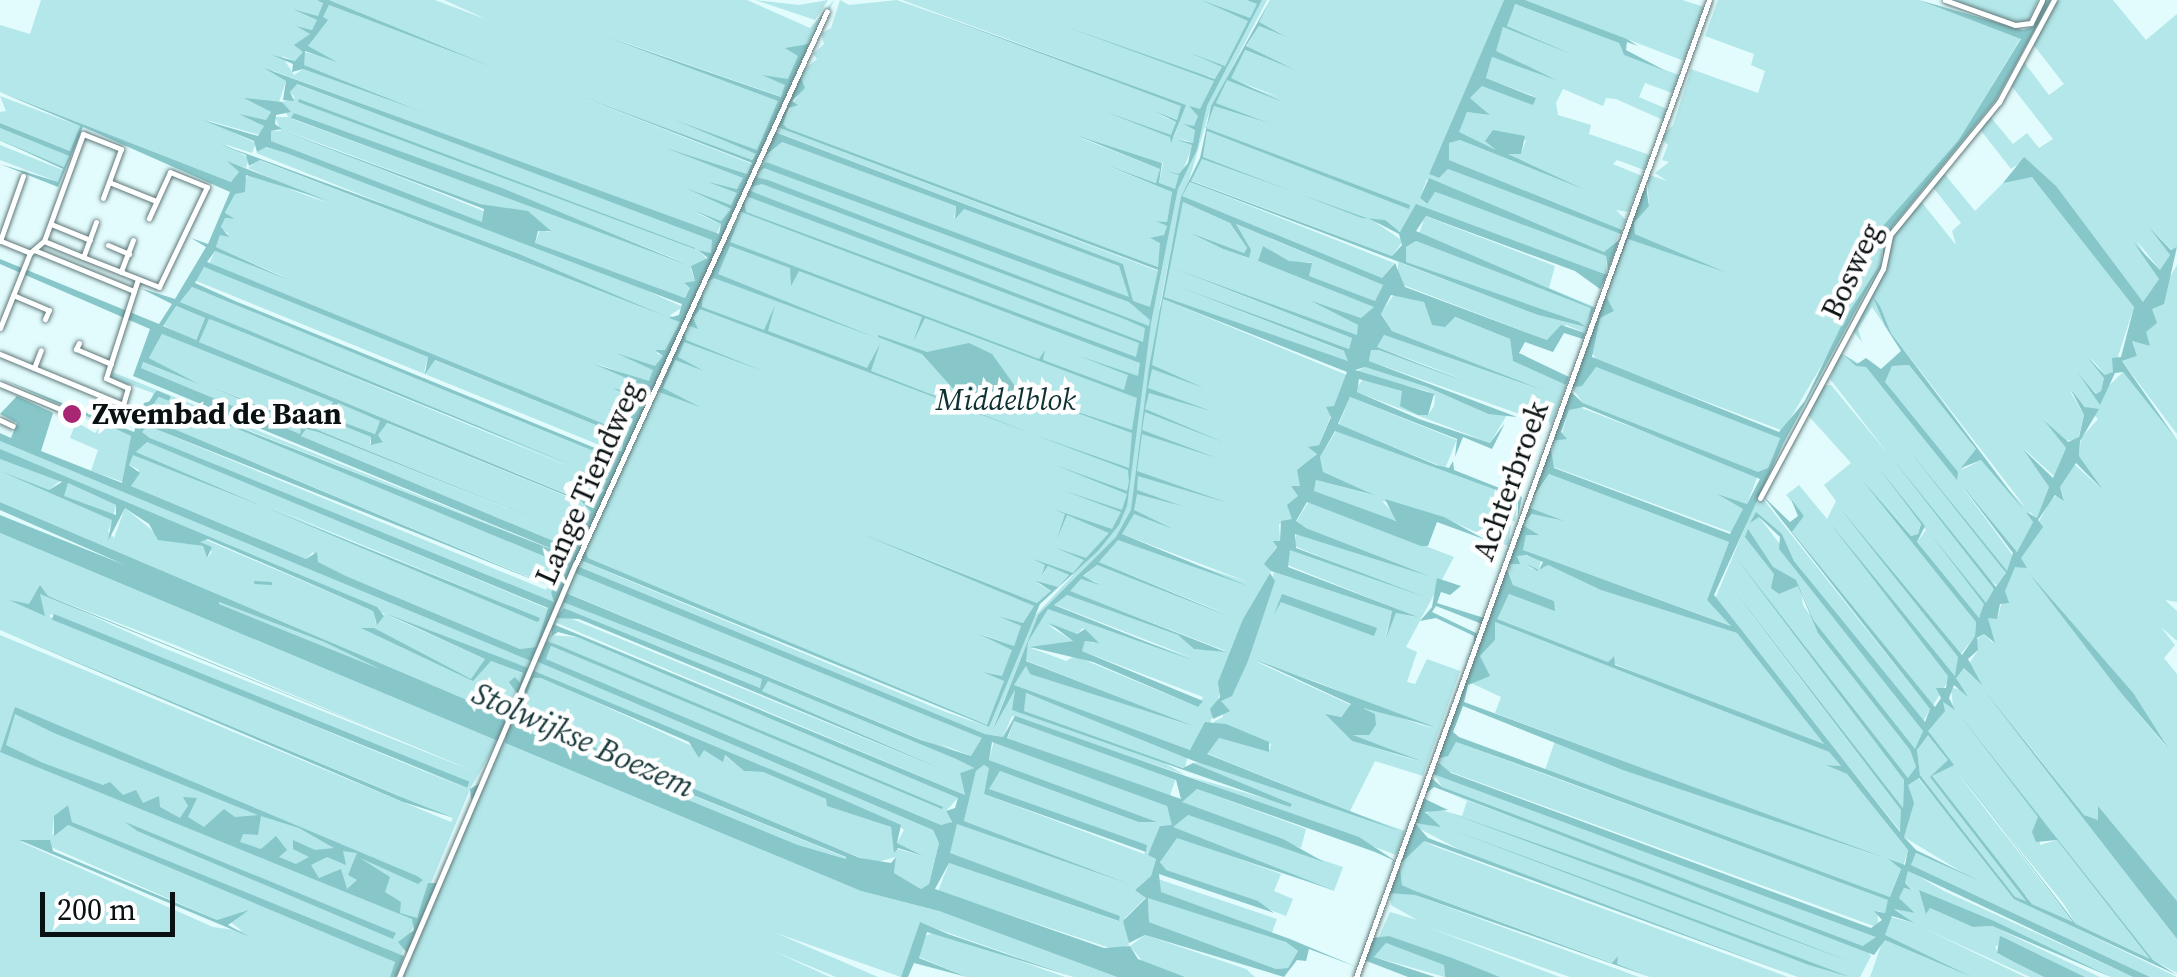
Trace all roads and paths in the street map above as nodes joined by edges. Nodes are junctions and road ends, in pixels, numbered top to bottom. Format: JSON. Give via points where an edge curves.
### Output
{"nodes":[{"id":1,"x":832,"y":0,"type":"edge"},
{"id":2,"x":1709,"y":0,"type":"edge"},
{"id":3,"x":1945,"y":0,"type":"edge"},
{"id":4,"x":2042,"y":0,"type":"edge"},
{"id":5,"x":2054,"y":0,"type":"edge"},
{"id":6,"x":2035,"y":25,"type":"junction"},
{"id":7,"x":23,"y":176,"type":"dead end"},
{"id":8,"x":110,"y":182,"type":"junction"},
{"id":9,"x":103,"y":198,"type":"dead end"},
{"id":10,"x":155,"y":200,"type":"junction"},
{"id":11,"x":149,"y":218,"type":"dead end"},
{"id":12,"x":96,"y":222,"type":"dead end"},
{"id":13,"x":51,"y":224,"type":"junction"},
{"id":14,"x":0,"y":240,"type":"edge"},
{"id":15,"x":90,"y":240,"type":"junction"},
{"id":16,"x":133,"y":240,"type":"dead end"},
{"id":17,"x":44,"y":241,"type":"junction"},
{"id":18,"x":108,"y":245,"type":"dead end"},
{"id":19,"x":32,"y":252,"type":"junction"},
{"id":20,"x":128,"y":254,"type":"junction"},
{"id":21,"x":82,"y":257,"type":"junction"},
{"id":22,"x":121,"y":272,"type":"junction"},
{"id":23,"x":138,"y":279,"type":"junction"},
{"id":24,"x":134,"y":291,"type":"junction"},
{"id":25,"x":13,"y":295,"type":"junction"},
{"id":26,"x":45,"y":319,"type":"dead end"},
{"id":27,"x":0,"y":328,"type":"edge"},
{"id":28,"x":79,"y":343,"type":"dead end"},
{"id":29,"x":41,"y":350,"type":"dead end"},
{"id":30,"x":0,"y":354,"type":"edge"},
{"id":31,"x":34,"y":368,"type":"junction"},
{"id":32,"x":109,"y":370,"type":"junction"},
{"id":33,"x":0,"y":384,"type":"edge"},
{"id":34,"x":60,"y":410,"type":"dead end"},
{"id":35,"x":0,"y":420,"type":"edge"},
{"id":36,"x":13,"y":426,"type":"dead end"},
{"id":37,"x":1760,"y":498,"type":"dead end"},
{"id":38,"x":399,"y":977,"type":"edge"},
{"id":39,"x":1356,"y":977,"type":"edge"}],
"edges":[{"from":1,"to":38,"type":"street","name":"Lange Tiendweg","via":[[607,493]]},
{"from":2,"to":39,"type":"street","name":"Achterbroek"},
{"from":3,"to":6,"type":"street","via":[[2011,24]]},
{"from":4,"to":6,"type":"street"},
{"from":5,"to":6,"type":"street"},
{"from":6,"to":37,"type":"street","name":"Bosweg","via":[[1999,102],[1890,235],[1883,269]]},
{"from":7,"to":14,"type":"street"},
{"from":8,"to":9,"type":"street"},
{"from":8,"to":10,"type":"street"},
{"from":8,"to":13,"type":"street","via":[[122,149],[84,134]]},
{"from":10,"to":11,"type":"street"},
{"from":10,"to":23,"type":"street","via":[[170,172],[206,187],[159,287]]},
{"from":12,"to":15,"type":"street"},
{"from":13,"to":15,"type":"street"},
{"from":13,"to":17,"type":"street"},
{"from":14,"to":19,"type":"street"},
{"from":15,"to":21,"type":"street"},
{"from":16,"to":20,"type":"street"},
{"from":17,"to":19,"type":"street"},
{"from":17,"to":21,"type":"street"},
{"from":18,"to":20,"type":"street"},
{"from":19,"to":24,"type":"street"},
{"from":19,"to":25,"type":"street"},
{"from":20,"to":22,"type":"street"},
{"from":21,"to":22,"type":"street"},
{"from":22,"to":23,"type":"street"},
{"from":23,"to":24,"type":"street"},
{"from":24,"to":32,"type":"street"},
{"from":25,"to":26,"type":"street","via":[[49,310]]},
{"from":25,"to":27,"type":"street"},
{"from":28,"to":32,"type":"street","via":[[76,350]]},
{"from":29,"to":31,"type":"street"},
{"from":30,"to":31,"type":"street"},
{"from":31,"to":32,"type":"street","via":[[122,405],[128,388]]},
{"from":33,"to":34,"type":"street"},
{"from":35,"to":36,"type":"street"}]}
